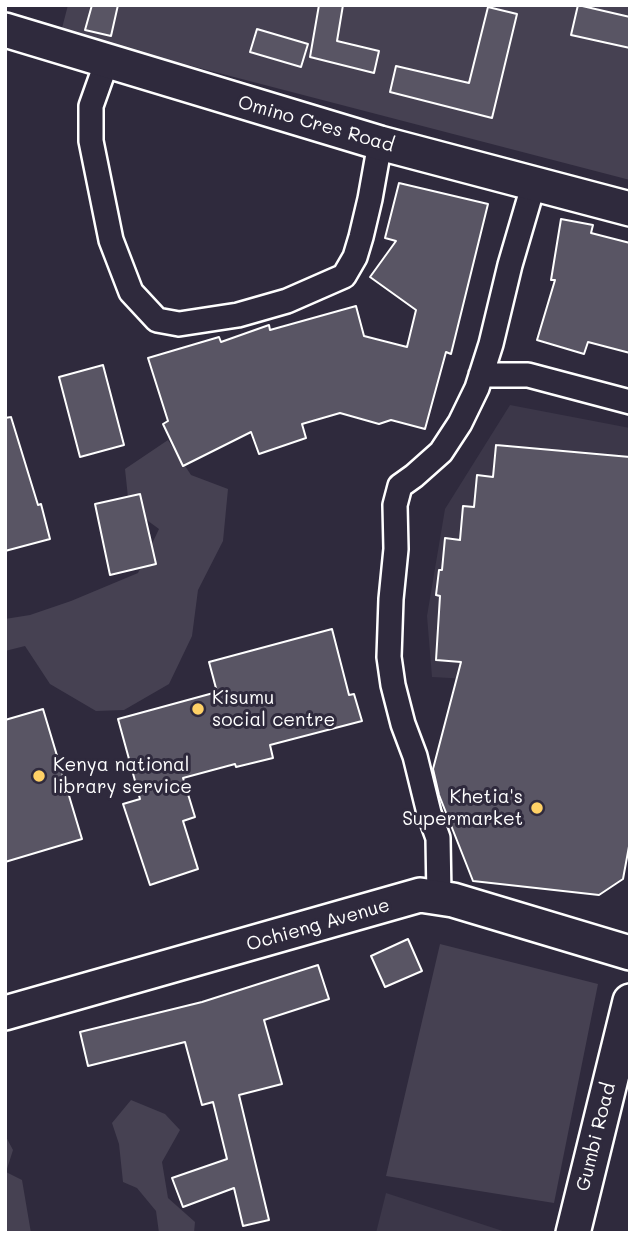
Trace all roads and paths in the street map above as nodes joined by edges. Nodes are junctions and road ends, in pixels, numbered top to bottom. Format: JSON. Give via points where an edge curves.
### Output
{"nodes":[{"id":1,"x":12,"y":23,"type":"edge"},
{"id":2,"x":107,"y":61,"type":"junction"},
{"id":3,"x":380,"y":143,"type":"junction"},
{"id":4,"x":534,"y":183,"type":"junction"},
{"id":5,"x":630,"y":209,"type":"edge"},
{"id":6,"x":481,"y":375,"type":"junction"},
{"id":7,"x":630,"y":402,"type":"edge"},
{"id":8,"x":439,"y":897,"type":"junction"},
{"id":9,"x":630,"y":953,"type":"edge"},
{"id":10,"x":630,"y":1001,"type":"edge"},
{"id":11,"x":5,"y":1013,"type":"edge"},
{"id":12,"x":573,"y":1233,"type":"edge"}],
"edges":[{"from":1,"to":2,"type":"street","name":"Omino Cres Road"},
{"from":2,"to":3,"type":"street","name":"Omino Cres Road"},
{"from":2,"to":3,"type":"street","via":[[91,106],[91,142],[111,240],[131,292],[157,320],[179,324],[238,315],[287,301],[344,276],[361,237]]},
{"from":3,"to":4,"type":"street","name":"Omino Cres Road"},
{"from":4,"to":5,"type":"street","name":"Omino Cres Road"},
{"from":4,"to":6,"type":"street"},
{"from":6,"to":7,"type":"street","via":[[528,375]]},
{"from":6,"to":8,"type":"street","via":[[441,452],[400,486],[394,505],[389,657],[403,724],[438,838]]},
{"from":8,"to":9,"type":"street","name":"Ochieng Avenue"},
{"from":8,"to":11,"type":"street","name":"Ochieng Avenue","via":[[420,895]]},
{"from":10,"to":12,"type":"street","name":"Gumbi Road"}]}
